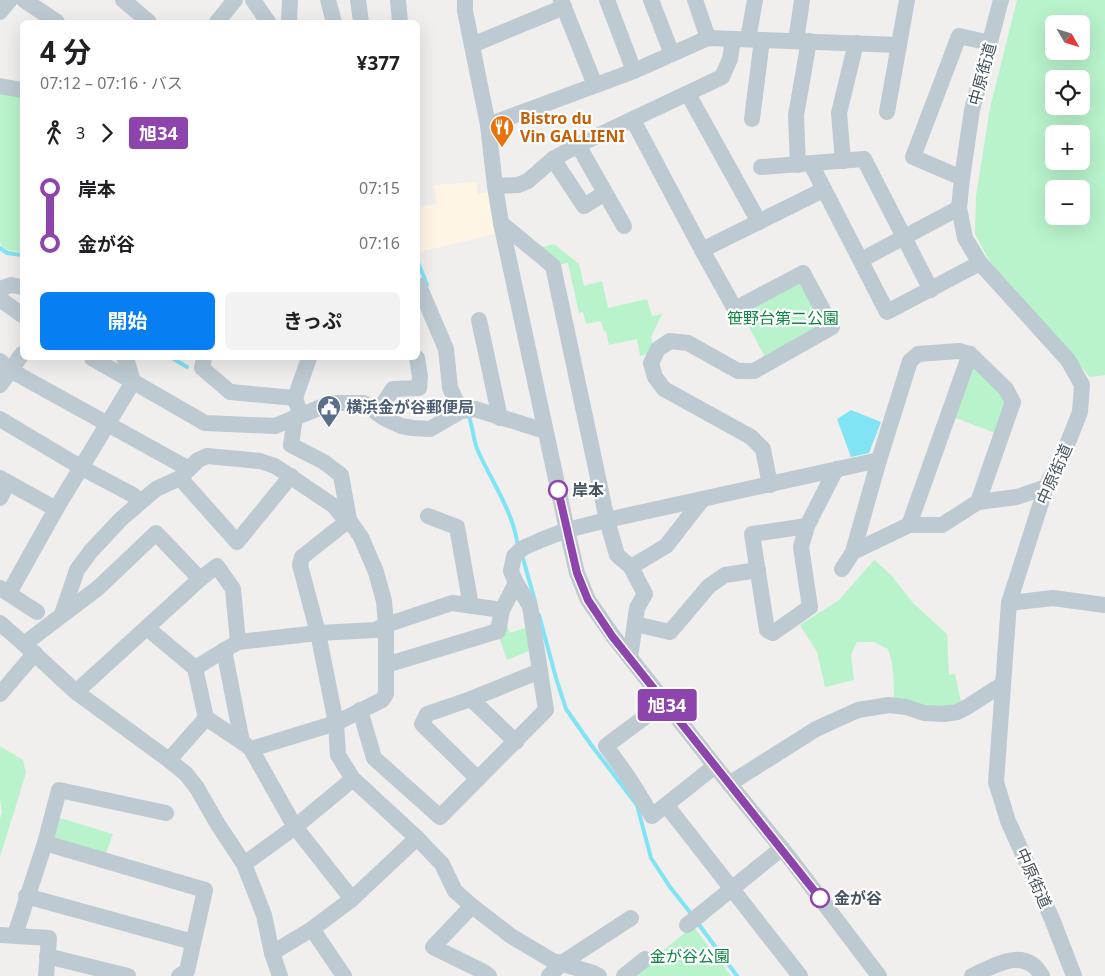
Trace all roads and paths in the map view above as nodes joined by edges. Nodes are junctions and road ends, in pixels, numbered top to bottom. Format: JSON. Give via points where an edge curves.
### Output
{"nodes":[{"id":1,"x":24,"y":0,"type":"edge"},
{"id":2,"x":123,"y":0,"type":"edge"},
{"id":3,"x":235,"y":0,"type":"edge"},
{"id":4,"x":253,"y":0,"type":"edge"},
{"id":5,"x":290,"y":0,"type":"edge"},
{"id":6,"x":328,"y":0,"type":"edge"},
{"id":7,"x":358,"y":0,"type":"edge"},
{"id":8,"x":398,"y":0,"type":"edge"},
{"id":9,"x":465,"y":0,"type":"edge"},
{"id":10,"x":607,"y":0,"type":"edge"},
{"id":11,"x":651,"y":0,"type":"edge"},
{"id":12,"x":695,"y":0,"type":"edge"},
{"id":13,"x":755,"y":0,"type":"edge"},
{"id":14,"x":802,"y":0,"type":"edge"},
{"id":15,"x":908,"y":0,"type":"edge"},
{"id":16,"x":1001,"y":0,"type":"edge"},
{"id":17,"x":562,"y":3,"type":"edge"},
{"id":18,"x":54,"y":20,"type":"edge"},
{"id":19,"x":147,"y":20,"type":"edge"},
{"id":20,"x":219,"y":20,"type":"edge"},
{"id":21,"x":267,"y":20,"type":"edge"},
{"id":22,"x":289,"y":20,"type":"edge"},
{"id":23,"x":333,"y":20,"type":"edge"},
{"id":24,"x":361,"y":20,"type":"edge"},
{"id":25,"x":400,"y":20,"type":"edge"},
{"id":26,"x":708,"y":38,"type":"junction"},
{"id":27,"x":748,"y":39,"type":"junction"},
{"id":28,"x":802,"y":41,"type":"junction"},
{"id":29,"x":856,"y":43,"type":"junction"},
{"id":30,"x":990,"y":43,"type":"junction"},
{"id":31,"x":472,"y":45,"type":"junction"},
{"id":32,"x":899,"y":45,"type":"junction"},
{"id":33,"x":672,"y":54,"type":"junction"},
{"id":34,"x":634,"y":71,"type":"junction"},
{"id":35,"x":595,"y":85,"type":"junction"},
{"id":36,"x":0,"y":86,"type":"edge"},
{"id":37,"x":20,"y":90,"type":"edge"},
{"id":38,"x":688,"y":94,"type":"junction"},
{"id":39,"x":887,"y":112,"type":"dead end"},
{"id":40,"x":633,"y":120,"type":"junction"},
{"id":41,"x":752,"y":120,"type":"dead end"},
{"id":42,"x":488,"y":125,"type":"junction"},
{"id":43,"x":578,"y":145,"type":"junction"},
{"id":44,"x":553,"y":158,"type":"junction"},
{"id":45,"x":843,"y":161,"type":"junction"},
{"id":46,"x":805,"y":164,"type":"junction"},
{"id":47,"x":761,"y":167,"type":"dead end"},
{"id":48,"x":962,"y":178,"type":"junction"},
{"id":49,"x":495,"y":186,"type":"junction"},
{"id":50,"x":823,"y":190,"type":"junction"},
{"id":51,"x":605,"y":193,"type":"junction"},
{"id":52,"x":960,"y":208,"type":"junction"},
{"id":53,"x":759,"y":222,"type":"junction"},
{"id":54,"x":501,"y":223,"type":"junction"},
{"id":55,"x":624,"y":226,"type":"dead end"},
{"id":56,"x":904,"y":237,"type":"junction"},
{"id":57,"x":702,"y":250,"type":"junction"},
{"id":58,"x":862,"y":260,"type":"junction"},
{"id":59,"x":980,"y":264,"type":"junction"},
{"id":60,"x":420,"y":286,"type":"edge"},
{"id":61,"x":20,"y":287,"type":"edge"},
{"id":62,"x":0,"y":289,"type":"edge"},
{"id":63,"x":931,"y":290,"type":"junction"},
{"id":64,"x":0,"y":299,"type":"edge"},
{"id":65,"x":20,"y":314,"type":"edge"},
{"id":66,"x":479,"y":320,"type":"dead end"},
{"id":67,"x":970,"y":354,"type":"junction"},
{"id":68,"x":20,"y":355,"type":"edge"},
{"id":69,"x":95,"y":360,"type":"edge"},
{"id":70,"x":126,"y":360,"type":"edge"},
{"id":71,"x":204,"y":360,"type":"edge"},
{"id":72,"x":308,"y":360,"type":"edge"},
{"id":73,"x":417,"y":360,"type":"edge"},
{"id":74,"x":5,"y":365,"type":"edge"},
{"id":75,"x":133,"y":382,"type":"junction"},
{"id":76,"x":0,"y":385,"type":"edge"},
{"id":77,"x":295,"y":398,"type":"junction"},
{"id":78,"x":461,"y":410,"type":"junction"},
{"id":79,"x":377,"y":413,"type":"junction"},
{"id":80,"x":298,"y":416,"type":"junction"},
{"id":81,"x":500,"y":418,"type":"junction"},
{"id":82,"x":0,"y":419,"type":"edge"},
{"id":83,"x":108,"y":425,"type":"junction"},
{"id":84,"x":545,"y":430,"type":"junction"},
{"id":85,"x":879,"y":460,"type":"junction"},
{"id":86,"x":82,"y":468,"type":"junction"},
{"id":87,"x":836,"y":470,"type":"junction"},
{"id":88,"x":184,"y":474,"type":"junction"},
{"id":89,"x":290,"y":476,"type":"junction"},
{"id":90,"x":4,"y":480,"type":"edge"},
{"id":91,"x":770,"y":485,"type":"junction"},
{"id":92,"x":1046,"y":487,"type":"junction"},
{"id":93,"x":0,"y":498,"type":"edge"},
{"id":94,"x":702,"y":500,"type":"junction"},
{"id":95,"x":140,"y":502,"type":"junction"},
{"id":96,"x":978,"y":502,"type":"junction"},
{"id":97,"x":56,"y":509,"type":"junction"},
{"id":98,"x":428,"y":516,"type":"dead end"},
{"id":99,"x":349,"y":520,"type":"junction"},
{"id":100,"x":607,"y":520,"type":"junction"},
{"id":101,"x":909,"y":525,"type":"junction"},
{"id":102,"x":807,"y":526,"type":"junction"},
{"id":103,"x":567,"y":530,"type":"junction"},
{"id":104,"x":853,"y":552,"type":"junction"},
{"id":105,"x":631,"y":567,"type":"junction"},
{"id":106,"x":842,"y":569,"type":"dead end"},
{"id":107,"x":758,"y":570,"type":"junction"},
{"id":108,"x":200,"y":579,"type":"junction"},
{"id":109,"x":516,"y":583,"type":"junction"},
{"id":110,"x":4,"y":591,"type":"edge"},
{"id":111,"x":1009,"y":603,"type":"junction"},
{"id":112,"x":1105,"y":605,"type":"edge"},
{"id":113,"x":471,"y":606,"type":"junction"},
{"id":114,"x":502,"y":610,"type":"junction"},
{"id":115,"x":50,"y":617,"type":"junction"},
{"id":116,"x":0,"y":623,"type":"edge"},
{"id":117,"x":635,"y":624,"type":"junction"},
{"id":118,"x":386,"y":625,"type":"junction"},
{"id":119,"x":147,"y":628,"type":"junction"},
{"id":120,"x":318,"y":633,"type":"junction"},
{"id":121,"x":231,"y":646,"type":"junction"},
{"id":122,"x":29,"y":648,"type":"junction"},
{"id":123,"x":630,"y":658,"type":"junction"},
{"id":124,"x":386,"y":665,"type":"junction"},
{"id":125,"x":195,"y":668,"type":"junction"},
{"id":126,"x":540,"y":671,"type":"junction"},
{"id":127,"x":1003,"y":684,"type":"junction"},
{"id":128,"x":76,"y":692,"type":"junction"},
{"id":129,"x":0,"y":694,"type":"edge"},
{"id":130,"x":471,"y":699,"type":"junction"},
{"id":131,"x":665,"y":702,"type":"junction"},
{"id":132,"x":360,"y":710,"type":"junction"},
{"id":133,"x":206,"y":718,"type":"junction"},
{"id":134,"x":336,"y":723,"type":"junction"},
{"id":135,"x":516,"y":742,"type":"junction"},
{"id":136,"x":246,"y":745,"type":"junction"},
{"id":137,"x":169,"y":760,"type":"junction"},
{"id":138,"x":714,"y":766,"type":"junction"},
{"id":139,"x":353,"y":779,"type":"junction"},
{"id":140,"x":478,"y":780,"type":"junction"},
{"id":141,"x":729,"y":784,"type":"junction"},
{"id":142,"x":667,"y":806,"type":"junction"},
{"id":143,"x":166,"y":813,"type":"dead end"},
{"id":144,"x":295,"y":827,"type":"junction"},
{"id":145,"x":417,"y":838,"type":"junction"},
{"id":146,"x":44,"y":843,"type":"junction"},
{"id":147,"x":782,"y":848,"type":"junction"},
{"id":148,"x":244,"y":864,"type":"junction"},
{"id":149,"x":732,"y":889,"type":"junction"},
{"id":150,"x":26,"y":896,"type":"junction"},
{"id":151,"x":352,"y":899,"type":"junction"},
{"id":152,"x":472,"y":906,"type":"junction"},
{"id":153,"x":631,"y":918,"type":"dead end"},
{"id":154,"x":687,"y":924,"type":"dead end"},
{"id":155,"x":312,"y":930,"type":"junction"},
{"id":156,"x":7,"y":935,"type":"edge"},
{"id":157,"x":193,"y":942,"type":"junction"},
{"id":158,"x":272,"y":953,"type":"junction"},
{"id":159,"x":47,"y":956,"type":"junction"},
{"id":160,"x":645,"y":959,"type":"dead end"},
{"id":161,"x":562,"y":963,"type":"junction"},
{"id":162,"x":187,"y":974,"type":"edge"},
{"id":163,"x":46,"y":976,"type":"edge"},
{"id":164,"x":128,"y":976,"type":"edge"},
{"id":165,"x":280,"y":976,"type":"edge"},
{"id":166,"x":344,"y":976,"type":"edge"},
{"id":167,"x":489,"y":976,"type":"edge"},
{"id":168,"x":548,"y":976,"type":"edge"},
{"id":169,"x":599,"y":976,"type":"edge"},
{"id":170,"x":624,"y":976,"type":"edge"},
{"id":171,"x":800,"y":976,"type":"edge"},
{"id":172,"x":879,"y":976,"type":"edge"},
{"id":173,"x":972,"y":976,"type":"edge"},
{"id":174,"x":1042,"y":976,"type":"edge"},
{"id":175,"x":1074,"y":976,"type":"edge"}],
"edges":[{"from":1,"to":18,"type":"street"},
{"from":2,"to":19,"type":"street"},
{"from":3,"to":20,"type":"street"},
{"from":4,"to":21,"type":"street"},
{"from":5,"to":22,"type":"street"},
{"from":6,"to":23,"type":"street"},
{"from":7,"to":24,"type":"street"},
{"from":8,"to":25,"type":"street"},
{"from":9,"to":31,"type":"street"},
{"from":10,"to":34,"type":"street"},
{"from":11,"to":33,"type":"street"},
{"from":12,"to":26,"type":"street"},
{"from":13,"to":27,"type":"street"},
{"from":14,"to":28,"type":"street"},
{"from":15,"to":32,"type":"street"},
{"from":16,"to":30,"type":"street","name":"中原街道"},
{"from":17,"to":31,"type":"street"},
{"from":17,"to":35,"type":"street"},
{"from":26,"to":27,"type":"street"},
{"from":26,"to":33,"type":"street"},
{"from":27,"to":28,"type":"street"},
{"from":27,"to":38,"type":"street","via":[[730,59],[722,78]]},
{"from":27,"to":41,"type":"street"},
{"from":28,"to":29,"type":"street"},
{"from":28,"to":46,"type":"street","via":[[796,115]]},
{"from":29,"to":32,"type":"street"},
{"from":29,"to":45,"type":"street","via":[[839,113]]},
{"from":30,"to":48,"type":"street","name":"中原街道","via":[[972,110]]},
{"from":30,"to":48,"type":"street","via":[[959,36],[913,157]]},
{"from":31,"to":42,"type":"street"},
{"from":32,"to":39,"type":"street"},
{"from":33,"to":34,"type":"street"},
{"from":34,"to":35,"type":"street"},
{"from":35,"to":42,"type":"street"},
{"from":36,"to":37,"type":"street"},
{"from":38,"to":40,"type":"street"},
{"from":38,"to":53,"type":"street"},
{"from":40,"to":43,"type":"street"},
{"from":40,"to":57,"type":"street"},
{"from":42,"to":49,"type":"street"},
{"from":43,"to":44,"type":"street"},
{"from":43,"to":51,"type":"street"},
{"from":44,"to":49,"type":"street","via":[[528,181]]},
{"from":44,"to":51,"type":"street","via":[[584,206]]},
{"from":45,"to":46,"type":"street"},
{"from":45,"to":56,"type":"street","via":[[864,159]]},
{"from":46,"to":47,"type":"street"},
{"from":46,"to":50,"type":"street"},
{"from":48,"to":52,"type":"street","name":"中原街道"},
{"from":49,"to":54,"type":"street"},
{"from":50,"to":53,"type":"street"},
{"from":50,"to":58,"type":"street"},
{"from":51,"to":55,"type":"street"},
{"from":52,"to":56,"type":"street"},
{"from":52,"to":59,"type":"street","name":"中原街道","via":[[965,238]]},
{"from":53,"to":57,"type":"street"},
{"from":54,"to":84,"type":"street"},
{"from":54,"to":100,"type":"street","via":[[553,266]]},
{"from":56,"to":58,"type":"street"},
{"from":56,"to":63,"type":"street"},
{"from":57,"to":91,"type":"street","via":[[735,308],[803,273],[832,327],[754,371],[738,370],[688,342],[670,341],[658,349],[651,363],[664,388],[751,437],[763,449]]},
{"from":58,"to":63,"type":"street","via":[[887,312]]},
{"from":59,"to":63,"type":"street"},
{"from":59,"to":92,"type":"street","name":"中原街道","via":[[1068,360],[1082,385],[1080,412]]},
{"from":60,"to":78,"type":"street","via":[[446,349],[450,388]]},
{"from":61,"to":62,"type":"street","via":[[11,285]]},
{"from":64,"to":65,"type":"street"},
{"from":66,"to":81,"type":"street"},
{"from":67,"to":85,"type":"street","via":[[959,350],[918,354],[910,361]]},
{"from":67,"to":96,"type":"street","via":[[1006,389],[1013,402]]},
{"from":67,"to":101,"type":"street"},
{"from":68,"to":74,"type":"street"},
{"from":69,"to":75,"type":"street"},
{"from":70,"to":75,"type":"street"},
{"from":71,"to":77,"type":"street","via":[[202,368],[230,392]]},
{"from":72,"to":77,"type":"street"},
{"from":73,"to":79,"type":"street","via":[[419,388],[393,389]]},
{"from":74,"to":76,"type":"street"},
{"from":74,"to":83,"type":"street"},
{"from":75,"to":80,"type":"street","via":[[205,423],[275,426]]},
{"from":75,"to":83,"type":"street"},
{"from":77,"to":80,"type":"street"},
{"from":78,"to":79,"type":"street","via":[[430,428],[401,426]]},
{"from":78,"to":81,"type":"street","via":[[475,409]]},
{"from":79,"to":80,"type":"street","via":[[364,403],[331,403]]},
{"from":80,"to":99,"type":"street","via":[[291,445],[324,462],[340,475]]},
{"from":81,"to":84,"type":"street"},
{"from":82,"to":86,"type":"street"},
{"from":83,"to":86,"type":"street"},
{"from":83,"to":88,"type":"street"},
{"from":84,"to":103,"type":"street"},
{"from":85,"to":87,"type":"street"},
{"from":85,"to":104,"type":"street"},
{"from":86,"to":95,"type":"street"},
{"from":86,"to":97,"type":"street"},
{"from":87,"to":91,"type":"street"},
{"from":87,"to":102,"type":"street"},
{"from":88,"to":89,"type":"street","via":[[198,460],[208,456],[260,460]]},
{"from":88,"to":89,"type":"street","via":[[237,542]]},
{"from":88,"to":95,"type":"street","via":[[156,488]]},
{"from":89,"to":99,"type":"street"},
{"from":90,"to":93,"type":"street"},
{"from":90,"to":97,"type":"street"},
{"from":91,"to":94,"type":"street"},
{"from":92,"to":96,"type":"street","via":[[1017,497]]},
{"from":92,"to":111,"type":"street","name":"中原街道"},
{"from":94,"to":100,"type":"street"},
{"from":94,"to":105,"type":"street","via":[[666,546]]},
{"from":95,"to":115,"type":"street","via":[[91,551]]},
{"from":96,"to":101,"type":"street","via":[[942,525]]},
{"from":97,"to":110,"type":"street"},
{"from":98,"to":113,"type":"street","via":[[457,527]]},
{"from":99,"to":118,"type":"street","via":[[362,537],[376,572]]},
{"from":99,"to":120,"type":"street","via":[[302,558],[300,565]]},
{"from":100,"to":103,"type":"street"},
{"from":100,"to":105,"type":"street","via":[[617,555]]},
{"from":101,"to":104,"type":"street"},
{"from":102,"to":107,"type":"street","via":[[752,534]]},
{"from":102,"to":107,"type":"street","via":[[802,547],[810,607],[773,633],[767,630]]},
{"from":103,"to":109,"type":"street","via":[[523,548],[514,556],[511,571]]},
{"from":103,"to":123,"type":"street","via":[[577,573],[588,600]]},
{"from":104,"to":106,"type":"street"},
{"from":105,"to":117,"type":"street","via":[[645,594],[637,608]]},
{"from":107,"to":117,"type":"street","via":[[725,575],[709,586],[670,632]]},
{"from":108,"to":115,"type":"street","via":[[156,533],[98,588]]},
{"from":108,"to":119,"type":"street"},
{"from":108,"to":121,"type":"street","via":[[217,566],[233,589]]},
{"from":109,"to":114,"type":"street"},
{"from":109,"to":126,"type":"street","via":[[530,606]]},
{"from":110,"to":115,"type":"street"},
{"from":111,"to":112,"type":"street","via":[[1054,598]]},
{"from":111,"to":127,"type":"street","name":"中原街道"},
{"from":113,"to":114,"type":"street"},
{"from":113,"to":118,"type":"street","via":[[452,603]]},
{"from":114,"to":124,"type":"street","via":[[498,631]]},
{"from":115,"to":122,"type":"street"},
{"from":116,"to":122,"type":"street"},
{"from":117,"to":123,"type":"street"},
{"from":118,"to":120,"type":"street","via":[[375,630]]},
{"from":118,"to":124,"type":"street"},
{"from":119,"to":125,"type":"street"},
{"from":119,"to":128,"type":"street"},
{"from":120,"to":121,"type":"street"},
{"from":120,"to":134,"type":"street"},
{"from":121,"to":125,"type":"street"},
{"from":121,"to":136,"type":"street"},
{"from":122,"to":128,"type":"street"},
{"from":122,"to":129,"type":"street"},
{"from":123,"to":131,"type":"street"},
{"from":124,"to":132,"type":"street","via":[[386,694],[382,700]]},
{"from":125,"to":133,"type":"street"},
{"from":126,"to":130,"type":"street"},
{"from":126,"to":135,"type":"street","via":[[546,710]]},
{"from":127,"to":141,"type":"street","via":[[956,712],[924,713],[889,705],[858,710],[816,729]]},
{"from":127,"to":175,"type":"street","name":"中原街道","via":[[996,782],[1008,821]]},
{"from":128,"to":137,"type":"street"},
{"from":130,"to":135,"type":"street"},
{"from":130,"to":140,"type":"street","via":[[427,714],[422,724]]},
{"from":131,"to":138,"type":"street"},
{"from":131,"to":142,"type":"street","via":[[606,746],[652,816]]},
{"from":132,"to":134,"type":"street"},
{"from":132,"to":140,"type":"street","via":[[374,758],[440,817]]},
{"from":133,"to":136,"type":"street"},
{"from":133,"to":137,"type":"street"},
{"from":134,"to":136,"type":"street"},
{"from":134,"to":139,"type":"street","via":[[338,755]]},
{"from":135,"to":140,"type":"street"},
{"from":136,"to":144,"type":"street"},
{"from":137,"to":148,"type":"street","via":[[197,788]]},
{"from":138,"to":141,"type":"street"},
{"from":138,"to":142,"type":"street"},
{"from":139,"to":144,"type":"street"},
{"from":139,"to":145,"type":"street"},
{"from":141,"to":147,"type":"street"},
{"from":142,"to":149,"type":"street"},
{"from":143,"to":146,"type":"street","via":[[60,790]]},
{"from":144,"to":148,"type":"street"},
{"from":144,"to":151,"type":"street"},
{"from":145,"to":151,"type":"street"},
{"from":145,"to":152,"type":"street","via":[[442,864],[455,891]]},
{"from":146,"to":150,"type":"street"},
{"from":146,"to":157,"type":"street","via":[[205,890]]},
{"from":147,"to":149,"type":"street"},
{"from":147,"to":172,"type":"street"},
{"from":148,"to":158,"type":"street","via":[[264,915]]},
{"from":149,"to":154,"type":"street"},
{"from":149,"to":171,"type":"street"},
{"from":150,"to":156,"type":"street"},
{"from":150,"to":157,"type":"street"},
{"from":151,"to":155,"type":"street"},
{"from":152,"to":161,"type":"street","via":[[511,936]]},
{"from":152,"to":167,"type":"street","via":[[433,947]]},
{"from":153,"to":161,"type":"street"},
{"from":155,"to":158,"type":"street"},
{"from":155,"to":166,"type":"street"},
{"from":156,"to":159,"type":"street","via":[[49,938]]},
{"from":157,"to":162,"type":"street"},
{"from":158,"to":165,"type":"street"},
{"from":159,"to":163,"type":"street"},
{"from":159,"to":164,"type":"street"},
{"from":160,"to":170,"type":"street"},
{"from":161,"to":168,"type":"street"},
{"from":161,"to":169,"type":"street"},
{"from":173,"to":174,"type":"street","via":[[1014,959],[1027,962]]}]}
